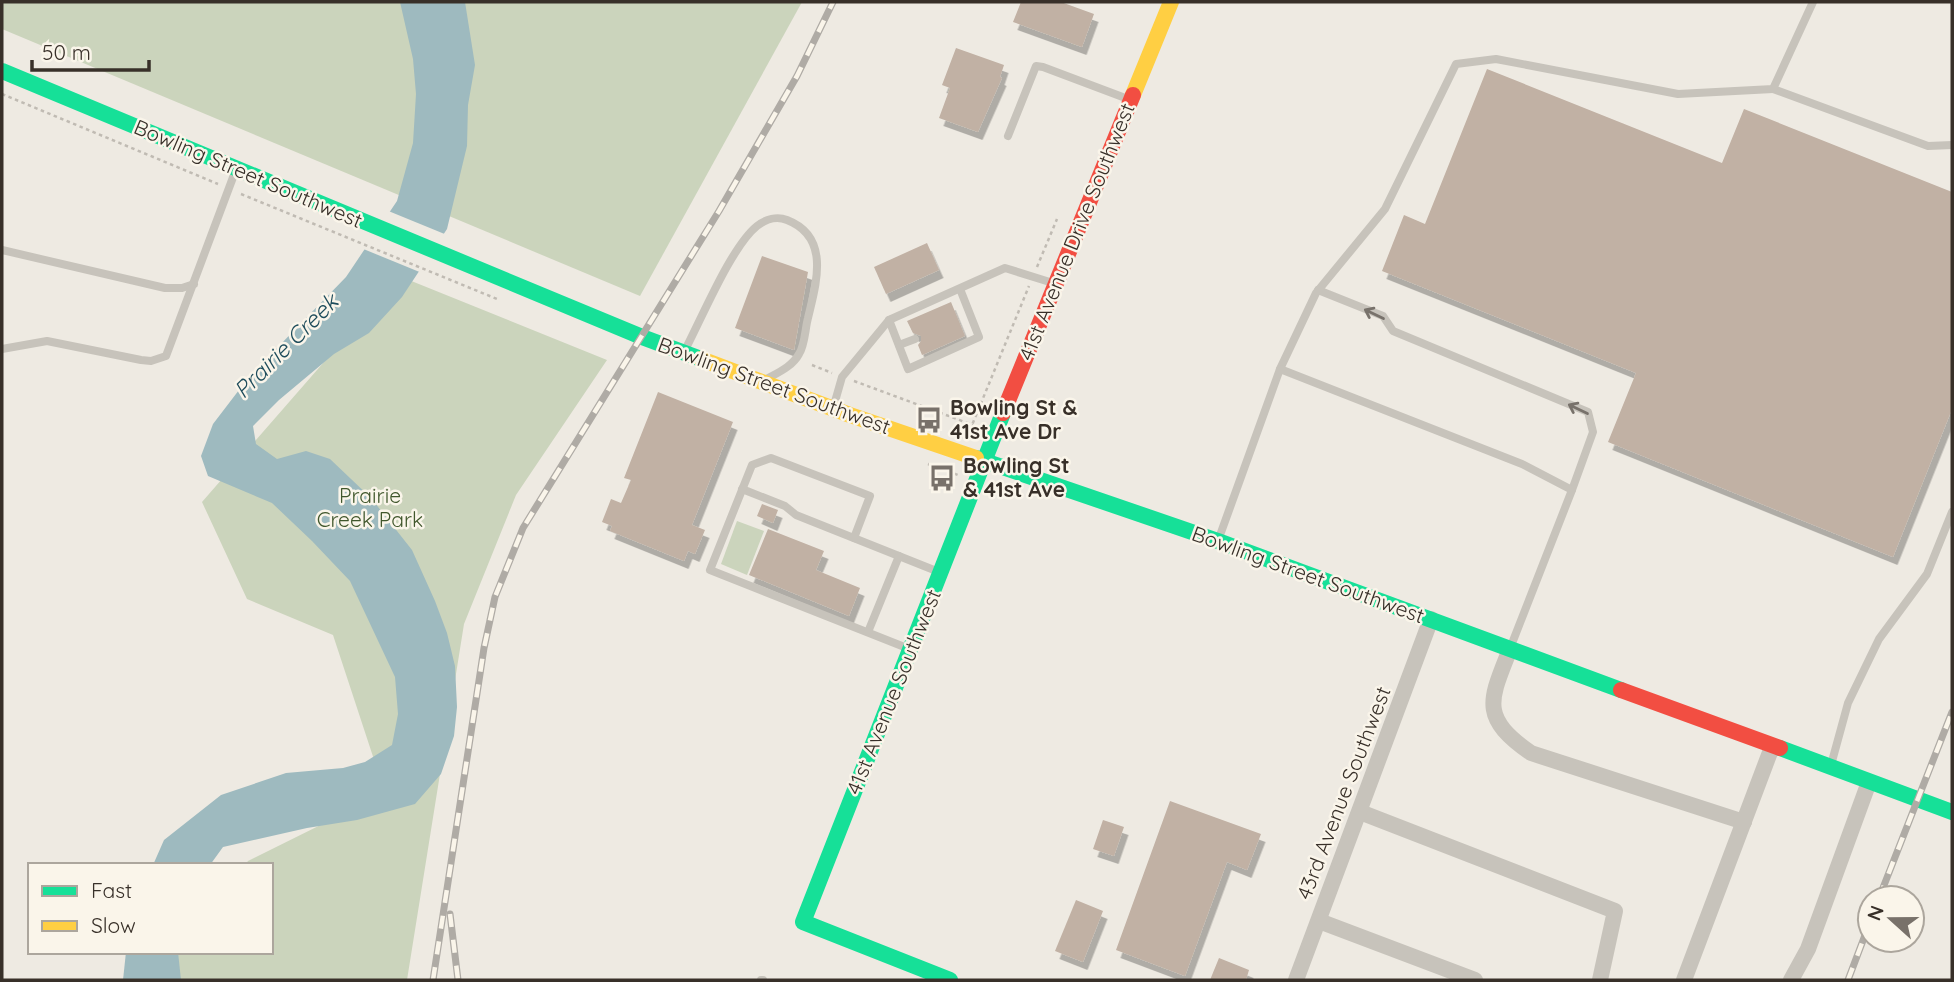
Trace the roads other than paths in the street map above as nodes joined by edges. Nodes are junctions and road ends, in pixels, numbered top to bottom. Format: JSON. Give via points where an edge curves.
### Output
{"nodes":[{"id":1,"x":1171,"y":2,"type":"edge"},
{"id":2,"x":1813,"y":2,"type":"edge"},
{"id":3,"x":2,"y":71,"type":"edge"},
{"id":4,"x":1773,"y":89,"type":"junction"},
{"id":5,"x":1131,"y":100,"type":"junction"},
{"id":6,"x":1009,"y":136,"type":"dead end"},
{"id":7,"x":1952,"y":145,"type":"edge"},
{"id":8,"x":236,"y":169,"type":"junction"},
{"id":9,"x":2,"y":250,"type":"edge"},
{"id":10,"x":194,"y":284,"type":"junction"},
{"id":11,"x":1056,"y":284,"type":"junction"},
{"id":12,"x":960,"y":289,"type":"junction"},
{"id":13,"x":1318,"y":290,"type":"junction"},
{"id":14,"x":970,"y":317,"type":"junction"},
{"id":15,"x":889,"y":320,"type":"junction"},
{"id":16,"x":959,"y":321,"type":"dead end"},
{"id":17,"x":915,"y":339,"type":"dead end"},
{"id":18,"x":899,"y":345,"type":"junction"},
{"id":19,"x":2,"y":349,"type":"edge"},
{"id":20,"x":684,"y":352,"type":"junction"},
{"id":21,"x":1280,"y":369,"type":"junction"},
{"id":22,"x":762,"y":382,"type":"junction"},
{"id":23,"x":832,"y":408,"type":"junction"},
{"id":24,"x":986,"y":462,"type":"junction"},
{"id":25,"x":742,"y":489,"type":"junction"},
{"id":26,"x":1572,"y":490,"type":"junction"},
{"id":27,"x":1952,"y":512,"type":"edge"},
{"id":28,"x":854,"y":538,"type":"junction"},
{"id":29,"x":1218,"y":541,"type":"junction"},
{"id":30,"x":899,"y":556,"type":"junction"},
{"id":31,"x":941,"y":573,"type":"junction"},
{"id":32,"x":1431,"y":620,"type":"junction"},
{"id":33,"x":868,"y":632,"type":"junction"},
{"id":34,"x":910,"y":649,"type":"junction"},
{"id":35,"x":1510,"y":649,"type":"junction"},
{"id":36,"x":1772,"y":747,"type":"junction"},
{"id":37,"x":1830,"y":768,"type":"junction"},
{"id":38,"x":1869,"y":782,"type":"junction"},
{"id":39,"x":1360,"y":812,"type":"junction"},
{"id":40,"x":1952,"y":813,"type":"edge"},
{"id":41,"x":1744,"y":822,"type":"junction"},
{"id":42,"x":1319,"y":920,"type":"junction"},
{"id":43,"x":950,"y":980,"type":"edge"},
{"id":44,"x":1296,"y":980,"type":"edge"},
{"id":45,"x":1475,"y":980,"type":"edge"},
{"id":46,"x":1600,"y":980,"type":"edge"},
{"id":47,"x":1684,"y":980,"type":"edge"},
{"id":48,"x":1791,"y":980,"type":"edge"}],
"edges":[{"from":1,"to":5,"type":"main road","name":"41st Avenue Drive Southwest"},
{"from":2,"to":4,"type":"lane"},
{"from":3,"to":8,"type":"main road","name":"Bowling Street Southwest"},
{"from":4,"to":7,"type":"lane","via":[[1928,146]]},
{"from":4,"to":13,"type":"lane","via":[[1678,94],[1496,59],[1455,64],[1385,209]]},
{"from":5,"to":6,"type":"lane","via":[[1036,66]]},
{"from":5,"to":11,"type":"main road","name":"41st Avenue Drive Southwest"},
{"from":8,"to":10,"type":"lane"},
{"from":8,"to":20,"type":"main road","name":"Bowling Street Southwest"},
{"from":9,"to":10,"type":"lane","via":[[165,288]]},
{"from":10,"to":19,"type":"lane","via":[[169,352],[162,358],[141,360],[47,341]]},
{"from":11,"to":12,"type":"lane","via":[[1005,268]]},
{"from":11,"to":24,"type":"main road","name":"41st Avenue Drive Southwest"},
{"from":12,"to":14,"type":"lane"},
{"from":12,"to":15,"type":"lane"},
{"from":13,"to":21,"type":"lane"},
{"from":26,"to":13,"type":"lane","one_way":true,"via":[[1593,432],[1588,412],[1393,331],[1383,316]]},
{"from":14,"to":16,"type":"lane"},
{"from":14,"to":18,"type":"lane","via":[[979,337],[908,369]]},
{"from":15,"to":18,"type":"lane"},
{"from":15,"to":23,"type":"lane","via":[[842,377]]},
{"from":17,"to":18,"type":"lane"},
{"from":20,"to":22,"type":"main road","name":"Bowling Street Southwest"},
{"from":20,"to":22,"type":"lane","via":[[737,249],[756,226],[768,219],[795,223],[810,239],[818,274],[800,354],[787,368]]},
{"from":21,"to":26,"type":"lane","via":[[1522,464]]},
{"from":21,"to":29,"type":"lane"},
{"from":22,"to":23,"type":"main road","name":"Bowling Street Southwest"},
{"from":23,"to":24,"type":"main road","name":"Bowling Street Southwest"},
{"from":24,"to":29,"type":"main road","name":"Bowling Street Southwest"},
{"from":24,"to":31,"type":"main road","name":"41st Avenue Southwest"},
{"from":25,"to":28,"type":"lane"},
{"from":25,"to":28,"type":"lane","via":[[752,466],[771,458],[870,496]]},
{"from":25,"to":33,"type":"lane","via":[[710,570]]},
{"from":26,"to":35,"type":"lane"},
{"from":27,"to":37,"type":"lane","via":[[1927,574],[1879,639],[1853,693]]},
{"from":28,"to":30,"type":"lane"},
{"from":29,"to":32,"type":"main road","name":"Bowling Street Southwest"},
{"from":30,"to":31,"type":"lane"},
{"from":30,"to":33,"type":"lane"},
{"from":31,"to":34,"type":"main road","name":"41st Avenue Southwest"},
{"from":32,"to":35,"type":"main road","name":"Bowling Street Southwest"},
{"from":32,"to":39,"type":"street","name":"43rd Avenue Southwest"},
{"from":33,"to":34,"type":"lane"},
{"from":34,"to":43,"type":"main road","name":"41st Avenue Southwest","via":[[803,922]]},
{"from":35,"to":36,"type":"main road","name":"Bowling Street Southwest"},
{"from":35,"to":41,"type":"street","via":[[1493,694],[1495,719],[1514,741],[1531,753]]},
{"from":36,"to":37,"type":"main road","name":"Bowling Street Southwest"},
{"from":36,"to":41,"type":"street"},
{"from":37,"to":38,"type":"main road","name":"Bowling Street Southwest"},
{"from":38,"to":40,"type":"main road","name":"Bowling Street Southwest"},
{"from":38,"to":48,"type":"street","via":[[1808,949]]},
{"from":39,"to":42,"type":"street","name":"43rd Avenue Southwest"},
{"from":39,"to":46,"type":"street","via":[[1615,911]]},
{"from":41,"to":47,"type":"street"},
{"from":42,"to":44,"type":"street","name":"43rd Avenue Southwest"},
{"from":42,"to":45,"type":"street"}]}
